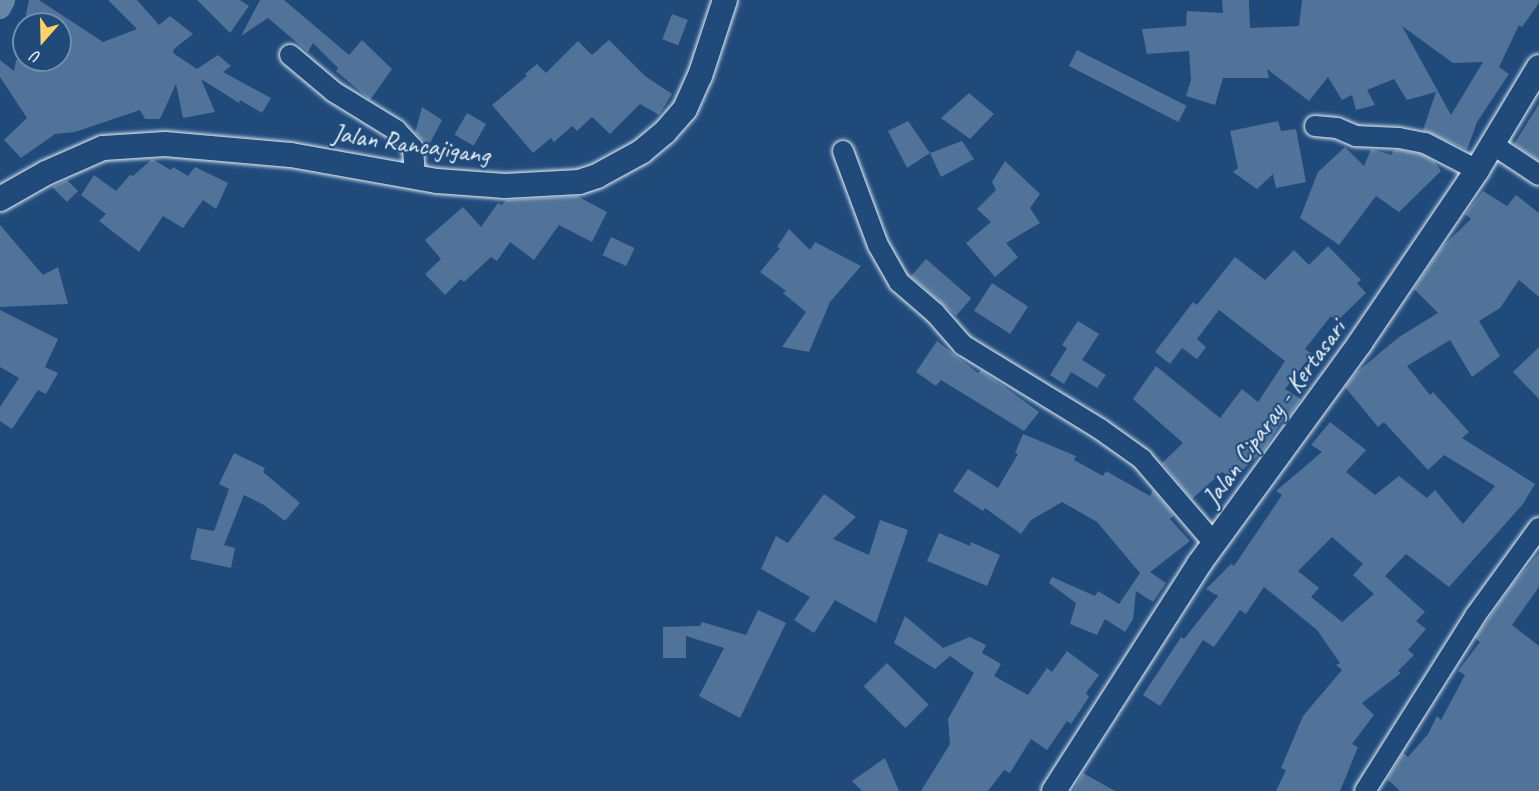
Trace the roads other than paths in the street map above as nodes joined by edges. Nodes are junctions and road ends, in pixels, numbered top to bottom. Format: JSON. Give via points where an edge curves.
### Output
{"nodes":[{"id":1,"x":725,"y":0,"type":"edge"},
{"id":2,"x":290,"y":56,"type":"dead end"},
{"id":3,"x":1539,"y":67,"type":"edge"},
{"id":4,"x":1315,"y":126,"type":"dead end"},
{"id":5,"x":1492,"y":144,"type":"junction"},
{"id":6,"x":843,"y":151,"type":"dead end"},
{"id":7,"x":1476,"y":170,"type":"junction"},
{"id":8,"x":1539,"y":175,"type":"edge"},
{"id":9,"x":415,"y":177,"type":"junction"},
{"id":10,"x":0,"y":199,"type":"edge"},
{"id":11,"x":1539,"y":528,"type":"edge"},
{"id":12,"x":1214,"y":543,"type":"junction"},
{"id":13,"x":1054,"y":791,"type":"edge"},
{"id":14,"x":1365,"y":791,"type":"edge"}],
"edges":[{"from":1,"to":9,"type":"main road","name":"Jalan Rancajigang","via":[[685,109],[641,152],[579,182],[505,186]]},
{"from":2,"to":9,"type":"street","via":[[333,92],[396,130],[413,148]]},
{"from":3,"to":5,"type":"main road","name":"Jalan Ciparay - Kertasari"},
{"from":4,"to":7,"type":"street","via":[[1338,128],[1356,136],[1425,143]]},
{"from":5,"to":7,"type":"main road","name":"Jalan Ciparay - Kertasari"},
{"from":5,"to":8,"type":"street"},
{"from":6,"to":12,"type":"street","via":[[878,245],[899,282],[963,345],[1142,459]]},
{"from":7,"to":12,"type":"main road","name":"Jalan Ciparay - Kertasari","via":[[1360,343]]},
{"from":9,"to":10,"type":"main road","name":"Jalan Rancajigang","via":[[291,155],[156,144],[103,148]]},
{"from":11,"to":14,"type":"street","via":[[1470,624]]},
{"from":12,"to":13,"type":"main road","name":"Jalan Ciparay - Kertasari"}]}
